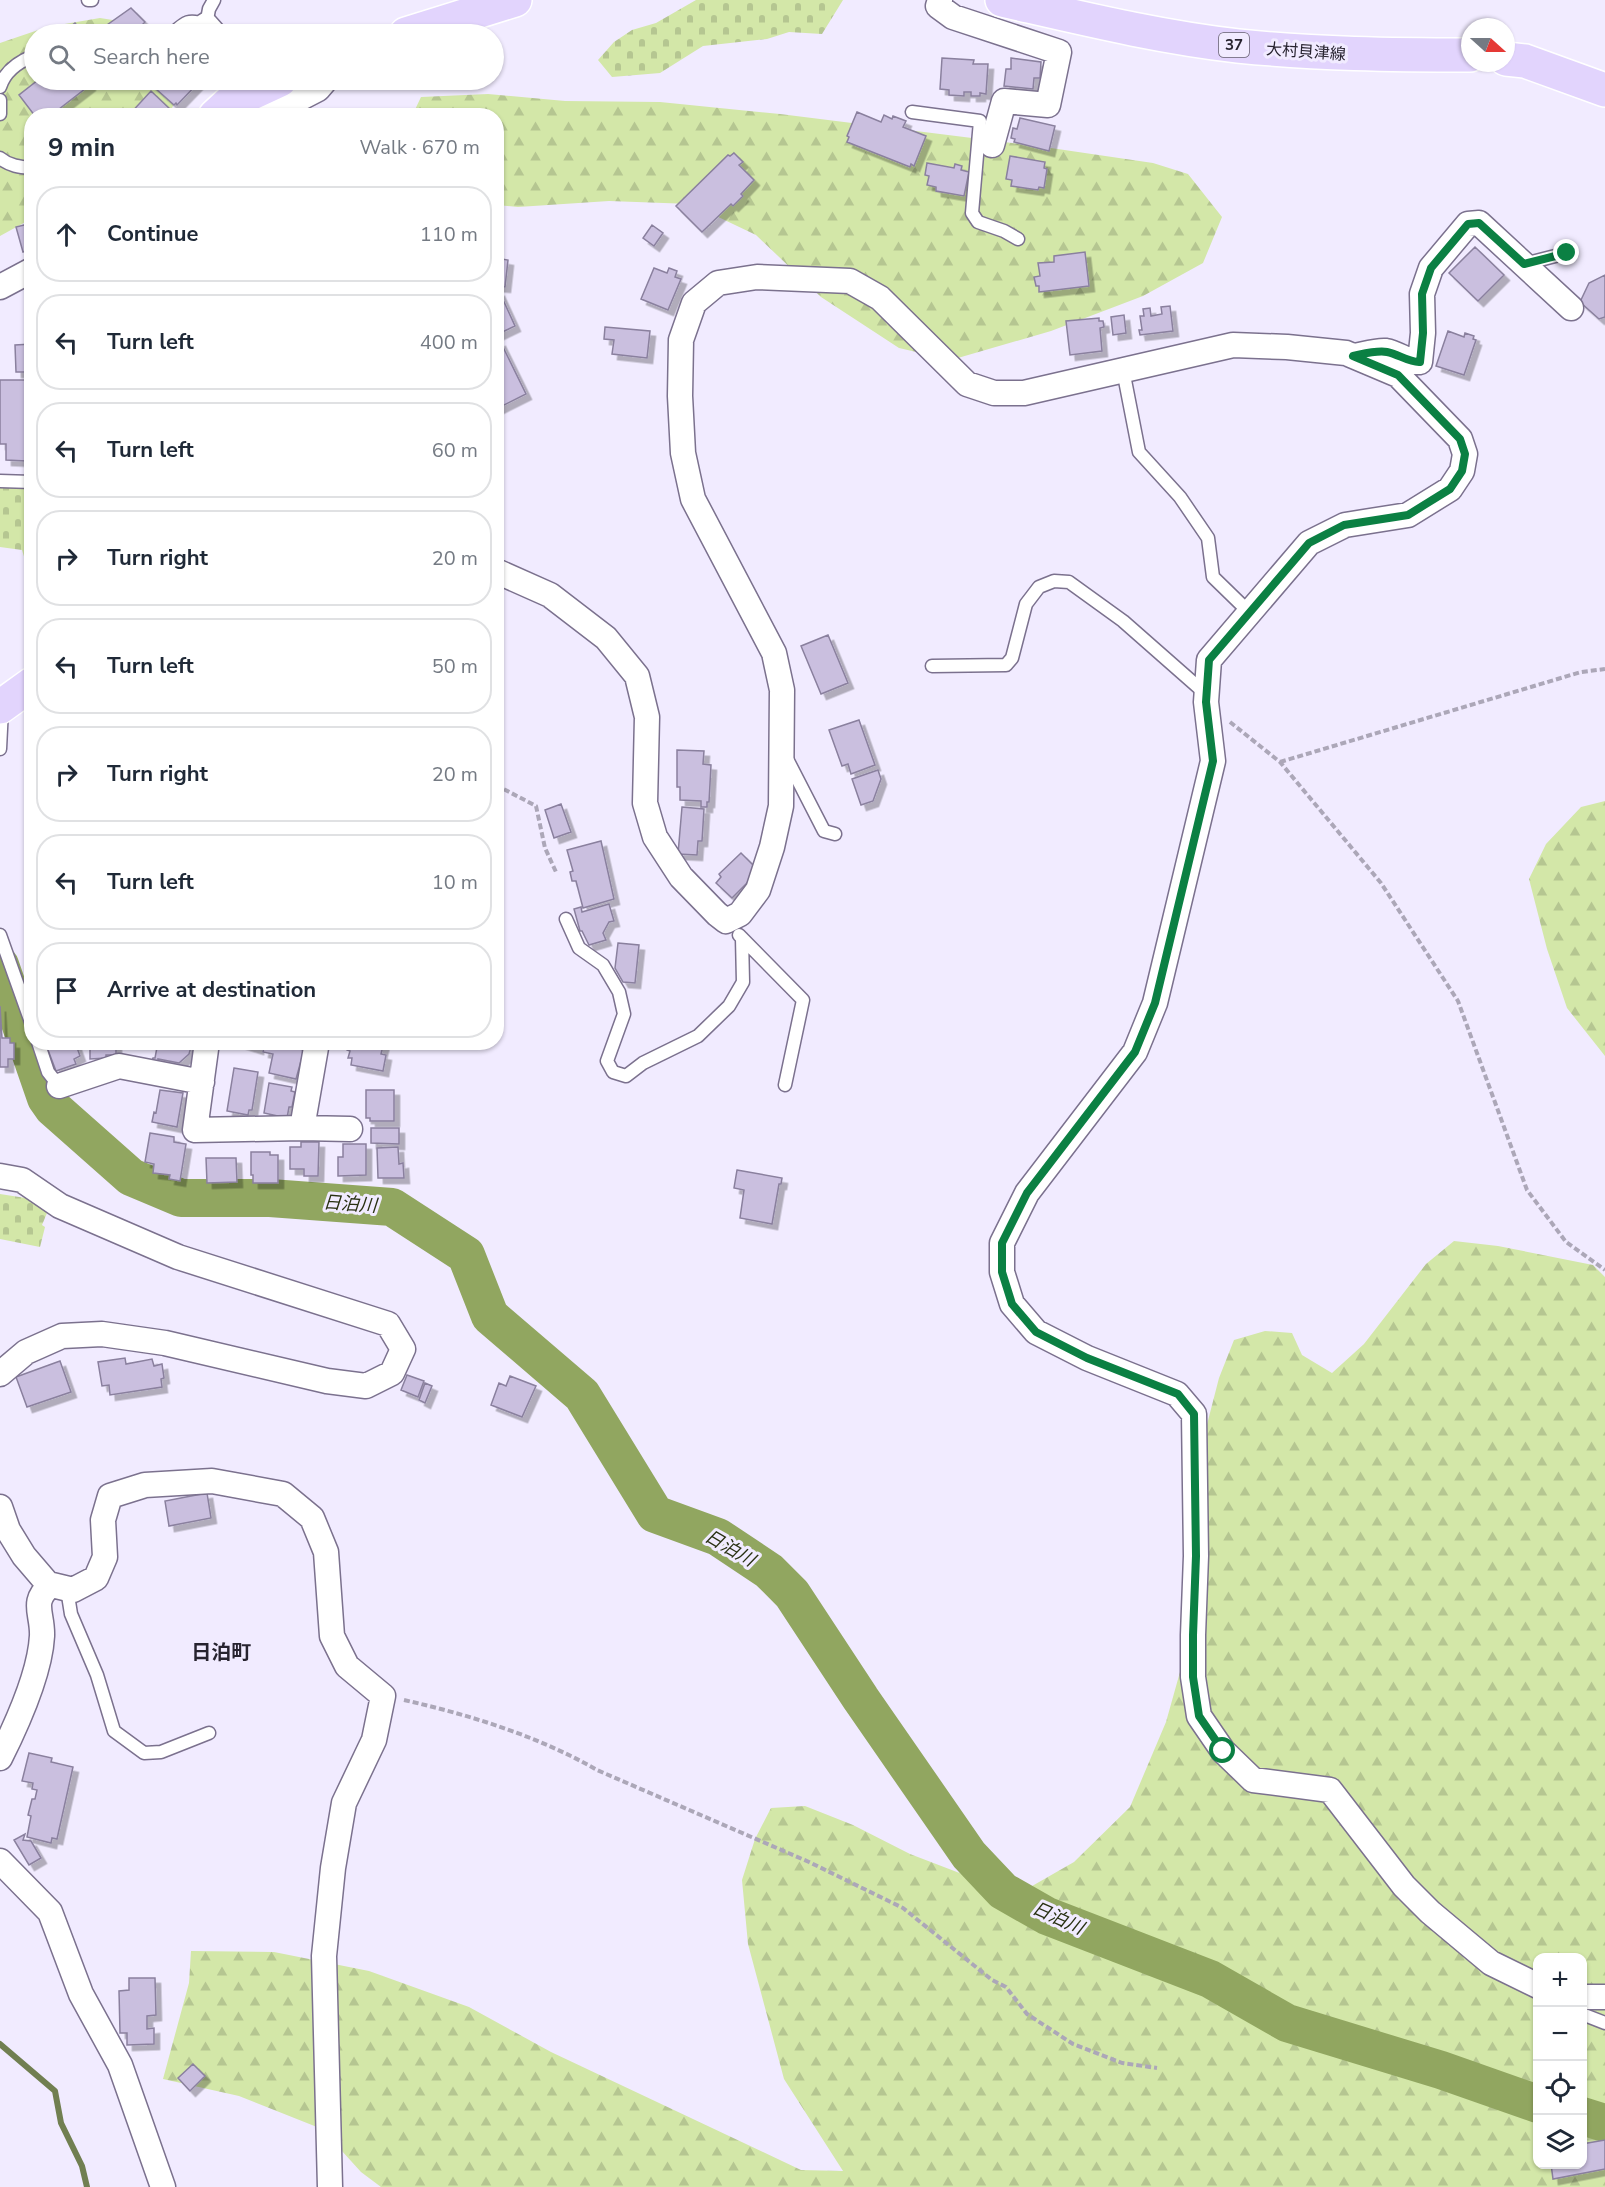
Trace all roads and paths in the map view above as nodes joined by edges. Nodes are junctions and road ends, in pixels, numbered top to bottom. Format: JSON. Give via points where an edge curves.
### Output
{"nodes":[{"id":1,"x":214,"y":0,"type":"edge"},
{"id":2,"x":515,"y":0,"type":"edge"},
{"id":3,"x":940,"y":0,"type":"edge"},
{"id":4,"x":1002,"y":0,"type":"edge"},
{"id":5,"x":182,"y":24,"type":"edge"},
{"id":6,"x":201,"y":24,"type":"edge"},
{"id":7,"x":210,"y":24,"type":"edge"},
{"id":8,"x":438,"y":24,"type":"edge"},
{"id":9,"x":1461,"y":55,"type":"edge"},
{"id":10,"x":24,"y":60,"type":"edge"},
{"id":11,"x":1515,"y":60,"type":"edge"},
{"id":12,"x":0,"y":87,"type":"edge"},
{"id":13,"x":258,"y":90,"type":"edge"},
{"id":14,"x":316,"y":90,"type":"edge"},
{"id":15,"x":1605,"y":90,"type":"edge"},
{"id":16,"x":0,"y":100,"type":"edge"},
{"id":17,"x":224,"y":108,"type":"edge"},
{"id":18,"x":281,"y":108,"type":"edge"},
{"id":19,"x":1002,"y":110,"type":"junction"},
{"id":20,"x":912,"y":112,"type":"dead end"},
{"id":21,"x":0,"y":114,"type":"edge"},
{"id":22,"x":981,"y":121,"type":"junction"},
{"id":23,"x":992,"y":145,"type":"dead end"},
{"id":24,"x":0,"y":158,"type":"edge"},
{"id":25,"x":24,"y":167,"type":"edge"},
{"id":26,"x":1018,"y":239,"type":"dead end"},
{"id":27,"x":1567,"y":253,"type":"dead end"},
{"id":28,"x":1524,"y":264,"type":"junction"},
{"id":29,"x":24,"y":274,"type":"edge"},
{"id":30,"x":0,"y":287,"type":"edge"},
{"id":31,"x":1571,"y":308,"type":"dead end"},
{"id":32,"x":1353,"y":356,"type":"junction"},
{"id":33,"x":1123,"y":370,"type":"junction"},
{"id":34,"x":0,"y":481,"type":"edge"},
{"id":35,"x":24,"y":482,"type":"edge"},
{"id":36,"x":504,"y":575,"type":"edge"},
{"id":37,"x":1250,"y":613,"type":"junction"},
{"id":38,"x":932,"y":666,"type":"dead end"},
{"id":39,"x":1605,"y":669,"type":"edge"},
{"id":40,"x":9,"y":698,"type":"edge"},
{"id":41,"x":1207,"y":699,"type":"junction"},
{"id":42,"x":781,"y":748,"type":"junction"},
{"id":43,"x":0,"y":749,"type":"edge"},
{"id":44,"x":1280,"y":762,"type":"junction"},
{"id":45,"x":504,"y":789,"type":"edge"},
{"id":46,"x":835,"y":834,"type":"dead end"},
{"id":47,"x":556,"y":872,"type":"dead end"},
{"id":48,"x":566,"y":919,"type":"dead end"},
{"id":49,"x":734,"y":929,"type":"junction"},
{"id":50,"x":0,"y":934,"type":"edge"},
{"id":51,"x":24,"y":1002,"type":"edge"},
{"id":52,"x":41,"y":1050,"type":"edge"},
{"id":53,"x":206,"y":1050,"type":"edge"},
{"id":54,"x":316,"y":1050,"type":"edge"},
{"id":55,"x":202,"y":1082,"type":"junction"},
{"id":56,"x":785,"y":1085,"type":"dead end"},
{"id":57,"x":58,"y":1086,"type":"joint"},
{"id":58,"x":302,"y":1128,"type":"junction"},
{"id":59,"x":350,"y":1129,"type":"dead end"},
{"id":60,"x":0,"y":1176,"type":"edge"},
{"id":61,"x":1605,"y":1270,"type":"edge"},
{"id":62,"x":0,"y":1374,"type":"edge"},
{"id":63,"x":0,"y":1507,"type":"edge"},
{"id":64,"x":59,"y":1587,"type":"junction"},
{"id":65,"x":383,"y":1696,"type":"junction"},
{"id":66,"x":209,"y":1733,"type":"dead end"},
{"id":67,"x":0,"y":1758,"type":"edge"},
{"id":68,"x":0,"y":1861,"type":"edge"},
{"id":69,"x":1533,"y":1984,"type":"edge"},
{"id":70,"x":1587,"y":1997,"type":"edge"},
{"id":71,"x":1605,"y":1997,"type":"edge"},
{"id":72,"x":1587,"y":2016,"type":"edge"},
{"id":73,"x":1605,"y":2023,"type":"edge"},
{"id":74,"x":1157,"y":2068,"type":"dead end"},
{"id":75,"x":164,"y":2187,"type":"edge"},
{"id":76,"x":330,"y":2187,"type":"edge"}],
"edges":[{"from":1,"to":7,"type":"lane","via":[[209,9]]},
{"from":2,"to":8,"type":"main road"},
{"from":3,"to":19,"type":"street","via":[[938,6],[953,17],[1059,52],[1048,105],[1005,101]]},
{"from":4,"to":9,"type":"main road","name":"大村貝津線","number":"37","via":[[1113,27],[1238,46],[1345,54]]},
{"from":5,"to":6,"type":"lane","via":[[195,20]]},
{"from":10,"to":12,"type":"lane","via":[[17,63]]},
{"from":11,"to":15,"type":"main road"},
{"from":13,"to":17,"type":"main road"},
{"from":14,"to":18,"type":"street"},
{"from":16,"to":21,"type":"lane"},
{"from":19,"to":22,"type":"street"},
{"from":19,"to":23,"type":"street"},
{"from":20,"to":22,"type":"lane"},
{"from":22,"to":26,"type":"lane","via":[[972,213],[978,222]]},
{"from":24,"to":25,"type":"lane"},
{"from":27,"to":28,"type":"lane"},
{"from":28,"to":31,"type":"street"},
{"from":28,"to":32,"type":"street","via":[[1479,223],[1468,224],[1431,268],[1422,294],[1420,362],[1384,351]]},
{"from":29,"to":30,"type":"street"},
{"from":32,"to":33,"type":"street","via":[[1287,346],[1233,345]]},
{"from":32,"to":37,"type":"street","via":[[1398,375],[1460,439],[1465,454],[1462,471],[1450,489],[1408,515],[1344,525],[1309,543]]},
{"from":33,"to":37,"type":"lane","via":[[1139,452],[1180,497],[1208,538],[1213,577]]},
{"from":33,"to":42,"type":"street","via":[[1024,393],[994,393],[967,384],[880,298],[850,281],[757,277],[718,283],[694,303],[681,340],[683,453],[693,498],[774,653],[782,690]]},
{"from":34,"to":35,"type":"lane"},
{"from":36,"to":49,"type":"street","via":[[550,595],[606,638],[637,676],[647,717],[645,804],[655,837],[681,877]]},
{"from":37,"to":41,"type":"street","via":[[1209,660]]},
{"from":38,"to":41,"type":"lane","via":[[1006,665],[1012,658],[1026,604],[1039,587],[1054,580],[1069,582],[1123,621]]},
{"from":39,"to":44,"type":"path"},
{"from":40,"to":43,"type":"lane"},
{"from":41,"to":44,"type":"path"},
{"from":41,"to":69,"type":"street","via":[[1213,761],[1155,1003],[1135,1052],[1027,1193],[1002,1243],[1002,1272],[1012,1304],[1036,1332],[1087,1358],[1178,1394],[1194,1414],[1193,1677],[1199,1716],[1223,1751],[1253,1780],[1330,1790],[1404,1886],[1430,1912],[1491,1963]]},
{"from":42,"to":46,"type":"lane","via":[[824,831]]},
{"from":42,"to":49,"type":"street","via":[[781,806],[768,858],[758,890]]},
{"from":44,"to":61,"type":"path","via":[[1381,883],[1458,1001],[1527,1190],[1566,1242]]},
{"from":45,"to":47,"type":"path","via":[[536,806],[545,848]]},
{"from":48,"to":49,"type":"lane","via":[[579,948],[603,965],[619,992],[624,1014],[607,1061],[613,1072],[626,1076],[643,1063],[698,1036],[729,1006],[743,982]]},
{"from":49,"to":56,"type":"lane","via":[[802,1000]]},
{"from":50,"to":51,"type":"lane"},
{"from":52,"to":57,"type":"lane"},
{"from":53,"to":55,"type":"street"},
{"from":54,"to":58,"type":"street"},
{"from":55,"to":57,"type":"street","via":[[119,1066],[84,1088]]},
{"from":55,"to":58,"type":"street","via":[[195,1130]]},
{"from":58,"to":59,"type":"street"},
{"from":60,"to":62,"type":"street","via":[[22,1180],[60,1206],[178,1257],[388,1324],[403,1349],[392,1373],[366,1386],[327,1381],[165,1343],[102,1334],[62,1336],[26,1352]]},
{"from":63,"to":64,"type":"street","via":[[24,1556],[48,1584]]},
{"from":64,"to":65,"type":"street","via":[[73,1590],[96,1578],[105,1557],[103,1520],[110,1496],[145,1485],[212,1481],[283,1494],[312,1518],[326,1552],[332,1636],[346,1666]]},
{"from":64,"to":66,"type":"lane","via":[[97,1675],[114,1731],[144,1753],[161,1752]]},
{"from":64,"to":67,"type":"street","via":[[41,1593],[42,1636],[32,1683]]},
{"from":65,"to":74,"type":"path","via":[[456,1712],[567,1753],[597,1770],[809,1862],[903,1908],[1006,1987],[1027,2014],[1073,2044],[1122,2063]]},
{"from":65,"to":76,"type":"street","via":[[374,1740],[344,1803],[333,1869],[324,1956]]},
{"from":68,"to":75,"type":"street","via":[[50,1912],[81,1994],[120,2065]]},
{"from":70,"to":71,"type":"street"},
{"from":72,"to":73,"type":"lane"}]}
